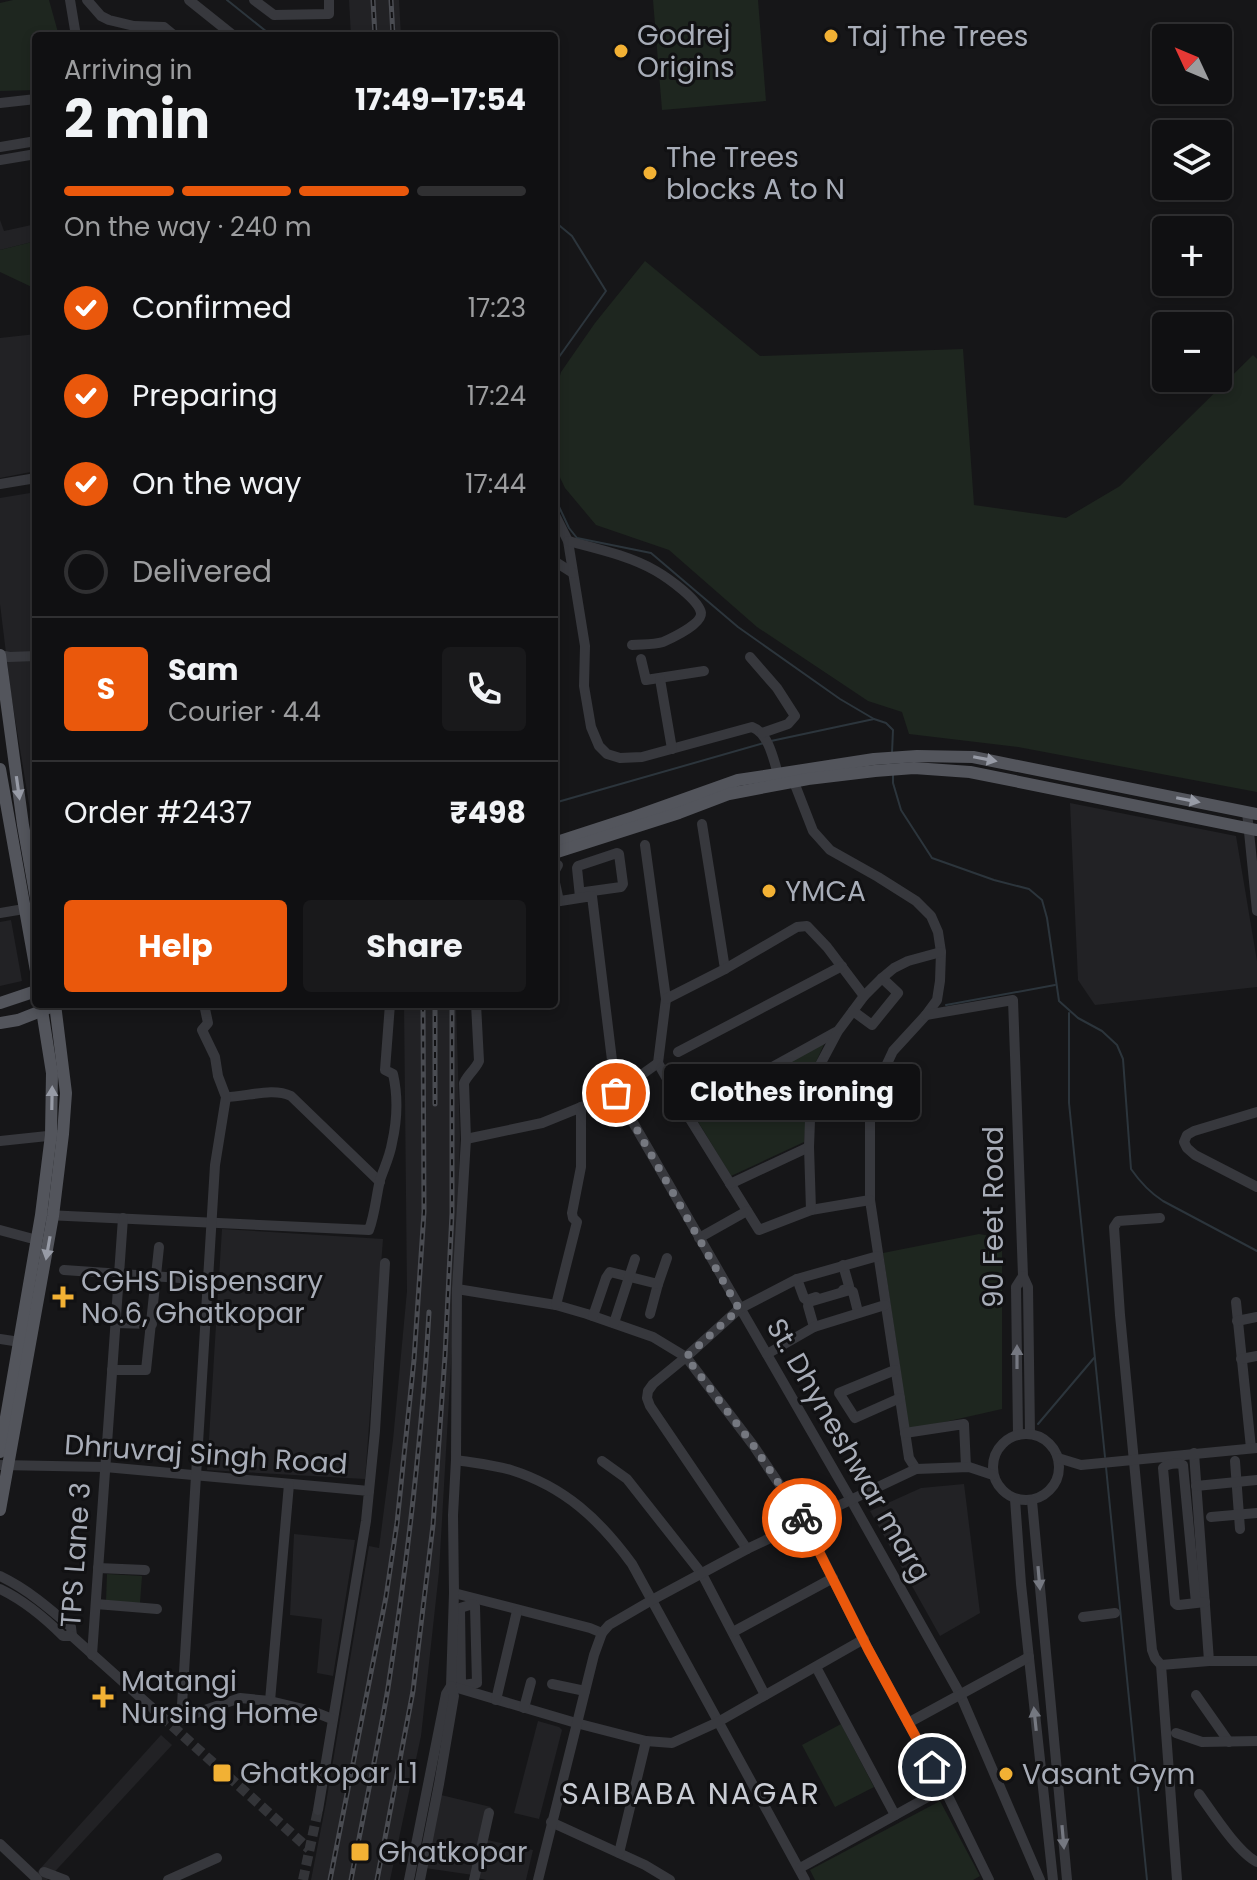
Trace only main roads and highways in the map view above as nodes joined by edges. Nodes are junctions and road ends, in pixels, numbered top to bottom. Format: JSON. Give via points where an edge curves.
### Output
{"nodes":[{"id":1,"x":0,"y":655,"type":"edge"},
{"id":2,"x":911,"y":762,"type":"junction"},
{"id":3,"x":0,"y":769,"type":"edge"},
{"id":4,"x":1085,"y":779,"type":"junction"},
{"id":5,"x":1081,"y":795,"type":"junction"},
{"id":6,"x":1252,"y":813,"type":"edge"},
{"id":7,"x":29,"y":824,"type":"edge"},
{"id":8,"x":1253,"y":829,"type":"edge"},
{"id":9,"x":6,"y":834,"type":"edge"},
{"id":10,"x":599,"y":834,"type":"junction"},
{"id":11,"x":558,"y":842,"type":"edge"},
{"id":12,"x":32,"y":856,"type":"edge"},
{"id":13,"x":558,"y":865,"type":"edge"},
{"id":14,"x":32,"y":950,"type":"edge"},
{"id":15,"x":32,"y":992,"type":"edge"},
{"id":16,"x":0,"y":1003,"type":"edge"},
{"id":17,"x":41,"y":1008,"type":"edge"},
{"id":18,"x":55,"y":1008,"type":"edge"},
{"id":19,"x":0,"y":1023,"type":"edge"},
{"id":20,"x":57,"y":1135,"type":"junction"},
{"id":21,"x":47,"y":1215,"type":"junction"},
{"id":22,"x":2,"y":1434,"type":"edge"},
{"id":23,"x":0,"y":1452,"type":"edge"},
{"id":24,"x":4,"y":1465,"type":"edge"},
{"id":25,"x":0,"y":1510,"type":"edge"}],
"edges":[{"from":1,"to":7,"type":"main road","one_way":true},
{"from":2,"to":4,"type":"main road","one_way":true,"via":[[973,757]]},
{"from":2,"to":5,"type":"main road"},
{"from":2,"to":10,"type":"main road","via":[[786,778]]},
{"from":3,"to":9,"type":"main road"},
{"from":4,"to":5,"type":"main road"},
{"from":4,"to":6,"type":"main road","one_way":true},
{"from":5,"to":8,"type":"main road"},
{"from":7,"to":12,"type":"main road"},
{"from":9,"to":14,"type":"main road"},
{"from":10,"to":11,"type":"main road"},
{"from":10,"to":13,"type":"main road"},
{"from":15,"to":16,"type":"main road"},
{"from":17,"to":19,"type":"main road"},
{"from":20,"to":17,"type":"main road","one_way":true},
{"from":18,"to":20,"type":"main road","via":[[66,1093]]},
{"from":20,"to":21,"type":"main road"},
{"from":21,"to":22,"type":"main road","via":[[37,1240]]},
{"from":21,"to":24,"type":"main road","one_way":true},
{"from":22,"to":23,"type":"main road"},
{"from":24,"to":25,"type":"main road"}]}
